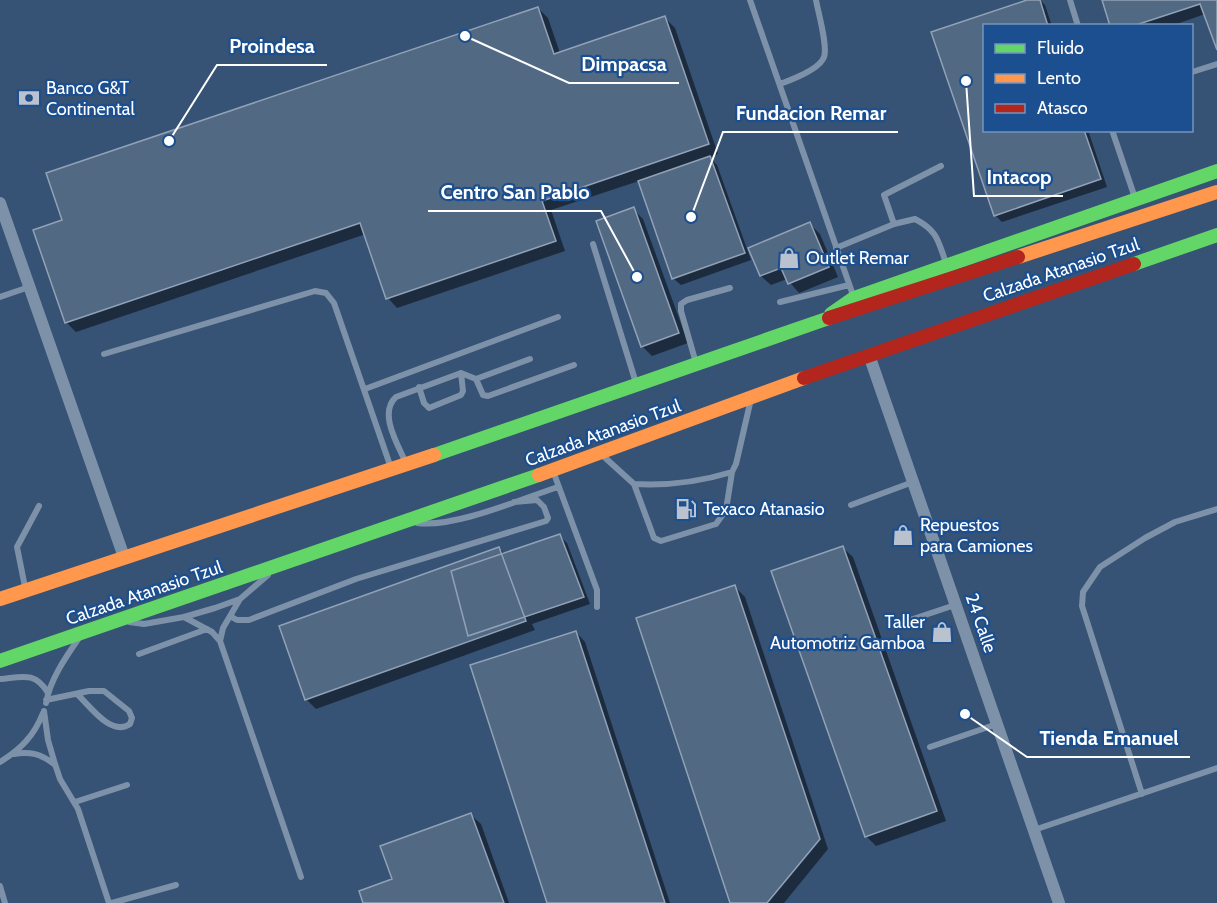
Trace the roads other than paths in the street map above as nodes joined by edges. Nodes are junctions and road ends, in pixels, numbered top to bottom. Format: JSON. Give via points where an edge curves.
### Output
{"nodes":[{"id":1,"x":750,"y":0,"type":"edge"},
{"id":2,"x":816,"y":0,"type":"edge"},
{"id":3,"x":1070,"y":0,"type":"edge"},
{"id":4,"x":1077,"y":24,"type":"edge"},
{"id":5,"x":1217,"y":64,"type":"edge"},
{"id":6,"x":1193,"y":71,"type":"edge"},
{"id":7,"x":780,"y":84,"type":"junction"},
{"id":8,"x":1113,"y":132,"type":"edge"},
{"id":9,"x":941,"y":166,"type":"dead end"},
{"id":10,"x":1217,"y":171,"type":"edge"},
{"id":11,"x":1217,"y":192,"type":"edge"},
{"id":12,"x":1135,"y":198,"type":"junction"},
{"id":13,"x":0,"y":203,"type":"edge"},
{"id":14,"x":894,"y":224,"type":"junction"},
{"id":15,"x":1217,"y":235,"type":"edge"},
{"id":16,"x":593,"y":243,"type":"dead end"},
{"id":17,"x":836,"y":248,"type":"junction"},
{"id":18,"x":947,"y":265,"type":"junction"},
{"id":19,"x":849,"y":285,"type":"junction"},
{"id":20,"x":30,"y":287,"type":"junction"},
{"id":21,"x":730,"y":288,"type":"dead end"},
{"id":22,"x":0,"y":297,"type":"edge"},
{"id":23,"x":854,"y":298,"type":"junction"},
{"id":24,"x":780,"y":302,"type":"dead end"},
{"id":25,"x":558,"y":317,"type":"dead end"},
{"id":26,"x":821,"y":321,"type":"junction"},
{"id":27,"x":104,"y":354,"type":"dead end"},
{"id":28,"x":869,"y":355,"type":"junction"},
{"id":29,"x":530,"y":359,"type":"dead end"},
{"id":30,"x":696,"y":364,"type":"junction"},
{"id":31,"x":574,"y":365,"type":"dead end"},
{"id":32,"x":461,"y":373,"type":"junction"},
{"id":33,"x":476,"y":379,"type":"junction"},
{"id":34,"x":636,"y":384,"type":"junction"},
{"id":35,"x":419,"y":387,"type":"junction"},
{"id":36,"x":364,"y":389,"type":"junction"},
{"id":37,"x":752,"y":396,"type":"junction"},
{"id":38,"x":601,"y":454,"type":"junction"},
{"id":39,"x":406,"y":464,"type":"junction"},
{"id":40,"x":391,"y":468,"type":"junction"},
{"id":41,"x":553,"y":471,"type":"junction"},
{"id":42,"x":732,"y":472,"type":"junction"},
{"id":43,"x":913,"y":482,"type":"junction"},
{"id":44,"x":634,"y":484,"type":"junction"},
{"id":45,"x":558,"y":487,"type":"junction"},
{"id":46,"x":514,"y":502,"type":"junction"},
{"id":47,"x":851,"y":505,"type":"dead end"},
{"id":48,"x":39,"y":506,"type":"dead end"},
{"id":49,"x":1217,"y":508,"type":"edge"},
{"id":50,"x":408,"y":522,"type":"junction"},
{"id":51,"x":124,"y":557,"type":"junction"},
{"id":52,"x":278,"y":566,"type":"junction"},
{"id":53,"x":26,"y":591,"type":"junction"},
{"id":54,"x":240,"y":599,"type":"junction"},
{"id":55,"x":0,"y":600,"type":"edge"},
{"id":56,"x":956,"y":604,"type":"junction"},
{"id":57,"x":597,"y":607,"type":"dead end"},
{"id":58,"x":230,"y":616,"type":"junction"},
{"id":59,"x":184,"y":617,"type":"junction"},
{"id":60,"x":120,"y":620,"type":"junction"},
{"id":61,"x":892,"y":626,"type":"dead end"},
{"id":62,"x":207,"y":629,"type":"junction"},
{"id":63,"x":83,"y":633,"type":"junction"},
{"id":64,"x":220,"y":641,"type":"junction"},
{"id":65,"x":139,"y":654,"type":"dead end"},
{"id":66,"x":0,"y":661,"type":"edge"},
{"id":67,"x":0,"y":679,"type":"edge"},
{"id":68,"x":77,"y":694,"type":"junction"},
{"id":69,"x":47,"y":696,"type":"junction"},
{"id":70,"x":44,"y":711,"type":"junction"},
{"id":71,"x":997,"y":724,"type":"junction"},
{"id":72,"x":930,"y":747,"type":"dead end"},
{"id":73,"x":13,"y":754,"type":"junction"},
{"id":74,"x":0,"y":762,"type":"edge"},
{"id":75,"x":55,"y":764,"type":"junction"},
{"id":76,"x":1217,"y":768,"type":"edge"},
{"id":77,"x":127,"y":785,"type":"dead end"},
{"id":78,"x":1142,"y":794,"type":"junction"},
{"id":79,"x":75,"y":802,"type":"junction"},
{"id":80,"x":1034,"y":830,"type":"junction"},
{"id":81,"x":301,"y":877,"type":"dead end"},
{"id":82,"x":176,"y":885,"type":"dead end"},
{"id":83,"x":0,"y":886,"type":"edge"},
{"id":84,"x":5,"y":903,"type":"edge"},
{"id":85,"x":111,"y":903,"type":"edge"},
{"id":86,"x":1059,"y":903,"type":"edge"}],
"edges":[{"from":1,"to":7,"type":"lane"},
{"from":2,"to":7,"type":"lane","via":[[824,57],[801,75]]},
{"from":3,"to":4,"type":"lane"},
{"from":5,"to":6,"type":"lane"},
{"from":7,"to":17,"type":"lane"},
{"from":8,"to":12,"type":"lane"},
{"from":9,"to":14,"type":"lane","via":[[884,195]]},
{"from":10,"to":12,"type":"main road","name":"Calzada Atanasio Tzul"},
{"from":11,"to":26,"type":"main road","name":"Calzada Atanasio Tzul"},
{"from":12,"to":18,"type":"main road","name":"Calzada Atanasio Tzul"},
{"from":13,"to":20,"type":"street"},
{"from":14,"to":17,"type":"lane"},
{"from":14,"to":18,"type":"lane","via":[[915,219],[929,226]]},
{"from":15,"to":28,"type":"main road","name":"Calzada Atanasio Tzul"},
{"from":16,"to":34,"type":"lane"},
{"from":17,"to":19,"type":"lane"},
{"from":18,"to":23,"type":"main road","name":"Calzada Atanasio Tzul"},
{"from":19,"to":23,"type":"lane"},
{"from":19,"to":24,"type":"lane"},
{"from":20,"to":22,"type":"lane"},
{"from":20,"to":51,"type":"street"},
{"from":21,"to":30,"type":"lane","via":[[681,304]]},
{"from":23,"to":26,"type":"main road","name":"Calzada Atanasio Tzul"},
{"from":25,"to":36,"type":"lane"},
{"from":26,"to":30,"type":"main road","name":"Calzada Atanasio Tzul"},
{"from":27,"to":36,"type":"lane","via":[[315,291],[326,294],[334,303]]},
{"from":28,"to":37,"type":"main road","name":"Calzada Atanasio Tzul"},
{"from":28,"to":43,"type":"street","name":"24 Calle"},
{"from":29,"to":33,"type":"lane"},
{"from":30,"to":34,"type":"main road","name":"Calzada Atanasio Tzul"},
{"from":31,"to":33,"type":"lane","via":[[488,396],[483,395]]},
{"from":32,"to":33,"type":"lane"},
{"from":32,"to":35,"type":"lane"},
{"from":32,"to":35,"type":"lane","via":[[461,394],[429,408]]},
{"from":34,"to":39,"type":"main road","name":"Calzada Atanasio Tzul"},
{"from":35,"to":39,"type":"lane","via":[[396,397],[390,406],[388,419]]},
{"from":36,"to":40,"type":"lane"},
{"from":37,"to":38,"type":"main road","name":"Calzada Atanasio Tzul"},
{"from":37,"to":42,"type":"lane"},
{"from":38,"to":41,"type":"main road","name":"Calzada Atanasio Tzul"},
{"from":38,"to":44,"type":"lane"},
{"from":39,"to":40,"type":"main road","name":"Calzada Atanasio Tzul"},
{"from":40,"to":51,"type":"main road","name":"Calzada Atanasio Tzul"},
{"from":41,"to":45,"type":"lane"},
{"from":41,"to":50,"type":"main road","name":"Calzada Atanasio Tzul"},
{"from":42,"to":44,"type":"lane","via":[[704,481],[663,486]]},
{"from":42,"to":44,"type":"lane","via":[[726,510],[716,524],[662,540],[654,538]]},
{"from":43,"to":47,"type":"lane"},
{"from":43,"to":56,"type":"street","name":"24 Calle"},
{"from":45,"to":46,"type":"lane"},
{"from":45,"to":57,"type":"lane","via":[[597,590]]},
{"from":46,"to":50,"type":"lane","via":[[459,520],[431,525]]},
{"from":46,"to":58,"type":"lane","via":[[537,500],[548,518],[356,579],[249,620]]},
{"from":48,"to":53,"type":"lane","via":[[17,547]]},
{"from":49,"to":78,"type":"lane","via":[[1174,522],[1145,538],[1100,567],[1083,592],[1082,606]]},
{"from":50,"to":52,"type":"main road","name":"Calzada Atanasio Tzul"},
{"from":51,"to":53,"type":"main road","name":"Calzada Atanasio Tzul"},
{"from":52,"to":54,"type":"lane"},
{"from":52,"to":60,"type":"main road","name":"Calzada Atanasio Tzul"},
{"from":53,"to":55,"type":"main road","name":"Calzada Atanasio Tzul"},
{"from":54,"to":58,"type":"lane"},
{"from":54,"to":59,"type":"lane"},
{"from":56,"to":61,"type":"lane"},
{"from":56,"to":71,"type":"street","name":"24 Calle"},
{"from":58,"to":64,"type":"lane"},
{"from":59,"to":60,"type":"lane","via":[[144,624]]},
{"from":59,"to":62,"type":"lane"},
{"from":60,"to":63,"type":"main road","name":"Calzada Atanasio Tzul"},
{"from":62,"to":64,"type":"lane"},
{"from":62,"to":65,"type":"lane"},
{"from":63,"to":66,"type":"main road","name":"Calzada Atanasio Tzul"},
{"from":63,"to":69,"type":"lane"},
{"from":64,"to":81,"type":"lane"},
{"from":67,"to":69,"type":"lane","via":[[34,678],[42,683]]},
{"from":68,"to":68,"type":"lane","via":[[104,691],[129,711],[130,724],[124,729],[116,728]]},
{"from":68,"to":69,"type":"lane"},
{"from":69,"to":70,"type":"lane"},
{"from":70,"to":73,"type":"lane","via":[[31,738]]},
{"from":70,"to":75,"type":"lane"},
{"from":71,"to":72,"type":"lane"},
{"from":71,"to":80,"type":"street","name":"24 Calle"},
{"from":73,"to":74,"type":"lane"},
{"from":73,"to":75,"type":"lane","via":[[37,754]]},
{"from":75,"to":79,"type":"lane"},
{"from":76,"to":78,"type":"lane"},
{"from":77,"to":79,"type":"lane"},
{"from":78,"to":80,"type":"lane"},
{"from":79,"to":85,"type":"lane"},
{"from":80,"to":86,"type":"street","name":"24 Calle"},
{"from":82,"to":85,"type":"lane"},
{"from":83,"to":84,"type":"lane"}]}
